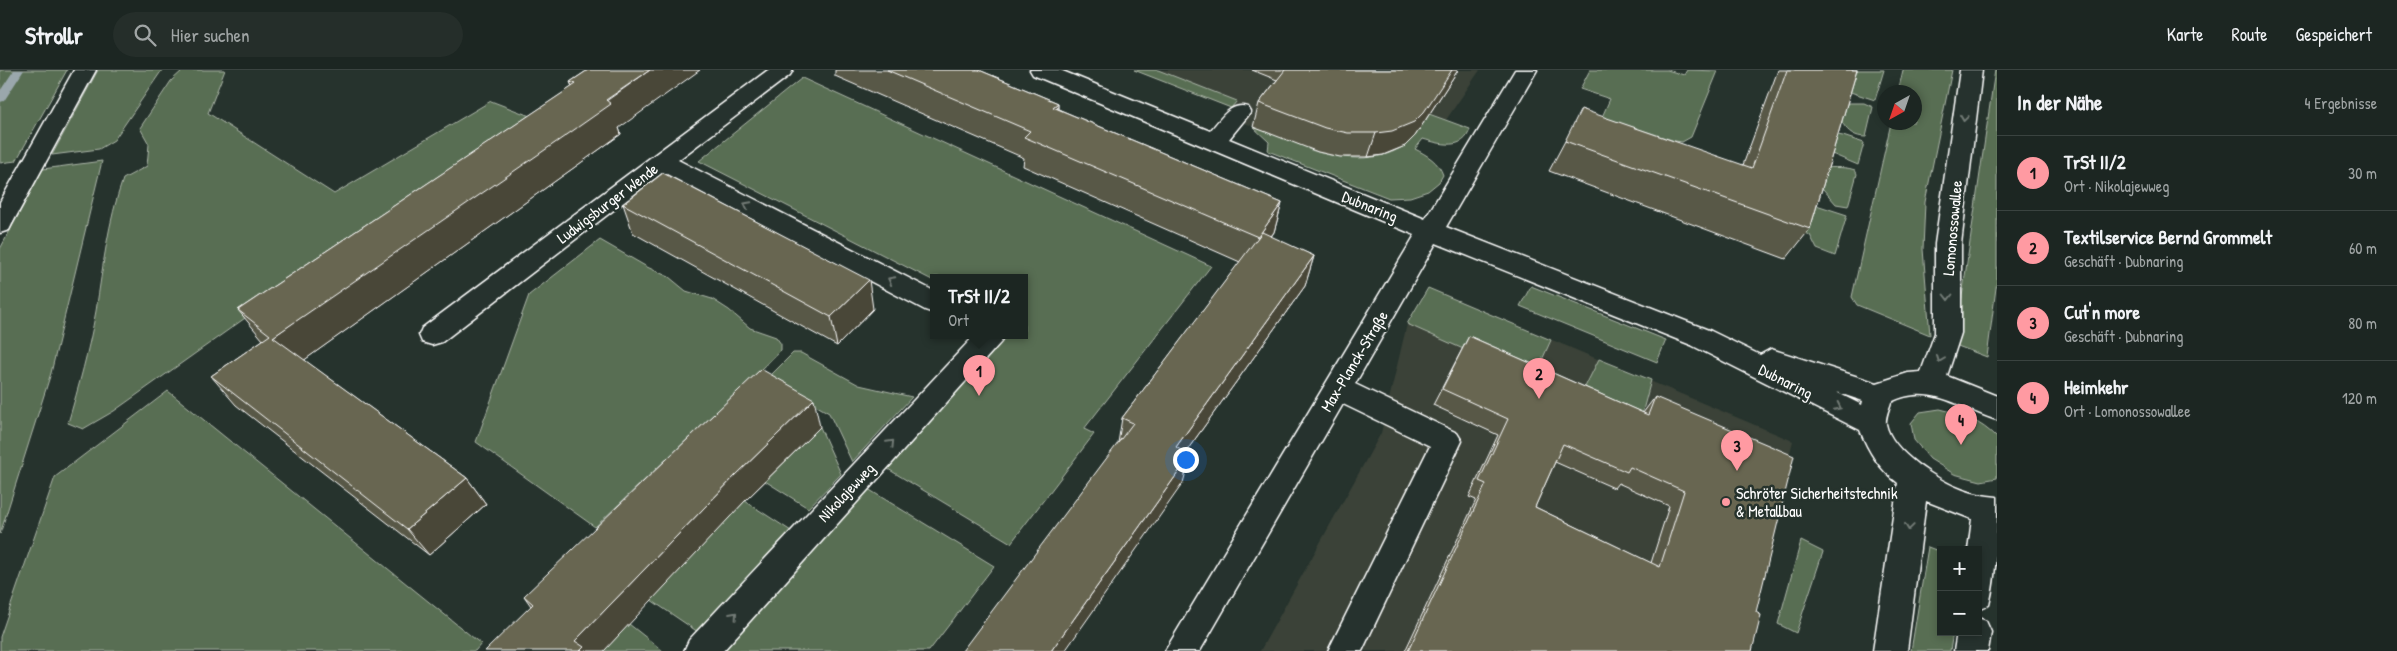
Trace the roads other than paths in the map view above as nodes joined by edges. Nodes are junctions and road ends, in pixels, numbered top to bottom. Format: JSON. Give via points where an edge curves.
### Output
{"nodes":[{"id":1,"x":85,"y":70,"type":"edge"},
{"id":2,"x":782,"y":70,"type":"edge"},
{"id":3,"x":1041,"y":70,"type":"edge"},
{"id":4,"x":1526,"y":70,"type":"edge"},
{"id":5,"x":1971,"y":70,"type":"edge"},
{"id":6,"x":1240,"y":112,"type":"dead end"},
{"id":7,"x":1213,"y":142,"type":"junction"},
{"id":8,"x":662,"y":161,"type":"junction"},
{"id":9,"x":0,"y":224,"type":"edge"},
{"id":10,"x":1430,"y":231,"type":"junction"},
{"id":11,"x":930,"y":301,"type":"edge"},
{"id":12,"x":432,"y":336,"type":"dead end"},
{"id":13,"x":1700,"y":338,"type":"junction"},
{"id":14,"x":987,"y":339,"type":"edge"},
{"id":15,"x":1931,"y":384,"type":"junction"},
{"id":16,"x":1338,"y":388,"type":"junction"},
{"id":17,"x":1879,"y":395,"type":"junction"},
{"id":18,"x":1997,"y":409,"type":"edge"},
{"id":19,"x":1872,"y":423,"type":"junction"},
{"id":20,"x":1914,"y":479,"type":"junction"},
{"id":21,"x":1993,"y":510,"type":"edge"},
{"id":22,"x":1979,"y":591,"type":"edge"},
{"id":23,"x":1973,"y":636,"type":"edge"},
{"id":24,"x":702,"y":651,"type":"edge"},
{"id":25,"x":1182,"y":651,"type":"edge"},
{"id":26,"x":1345,"y":651,"type":"edge"},
{"id":27,"x":1890,"y":651,"type":"edge"},
{"id":28,"x":1971,"y":651,"type":"edge"}],
"edges":[{"from":1,"to":9,"type":"street"},
{"from":2,"to":8,"type":"street","name":"Ludwigsburger Wende"},
{"from":3,"to":7,"type":"street","name":"Dubnaring"},
{"from":4,"to":10,"type":"street","name":"Max-Planck-Straße"},
{"from":5,"to":15,"type":"street","name":"Lomonossowallee","one_way":true,"via":[[1948,244],[1948,333]]},
{"from":6,"to":7,"type":"street"},
{"from":7,"to":10,"type":"street","name":"Dubnaring"},
{"from":11,"to":8,"type":"street","one_way":true},
{"from":8,"to":12,"type":"street","name":"Ludwigsburger Wende"},
{"from":10,"to":13,"type":"street","name":"Dubnaring"},
{"from":10,"to":16,"type":"street","name":"Max-Planck-Straße"},
{"from":13,"to":17,"type":"street","name":"Dubnaring"},
{"from":13,"to":19,"type":"street","name":"Dubnaring","one_way":true},
{"from":24,"to":14,"type":"street","name":"Nikolajewweg","one_way":true},
{"from":15,"to":17,"type":"street","via":[[1910,383],[1892,387]]},
{"from":15,"to":18,"type":"street","via":[[1969,395]]},
{"from":16,"to":25,"type":"street","name":"Max-Planck-Straße"},
{"from":16,"to":26,"type":"street","via":[[1447,440]]},
{"from":17,"to":19,"type":"street"},
{"from":19,"to":20,"type":"street","via":[[1884,448]]},
{"from":20,"to":21,"type":"street","via":[[1963,504]]},
{"from":20,"to":27,"type":"street","one_way":true},
{"from":21,"to":22,"type":"street"},
{"from":23,"to":28,"type":"street"}]}
